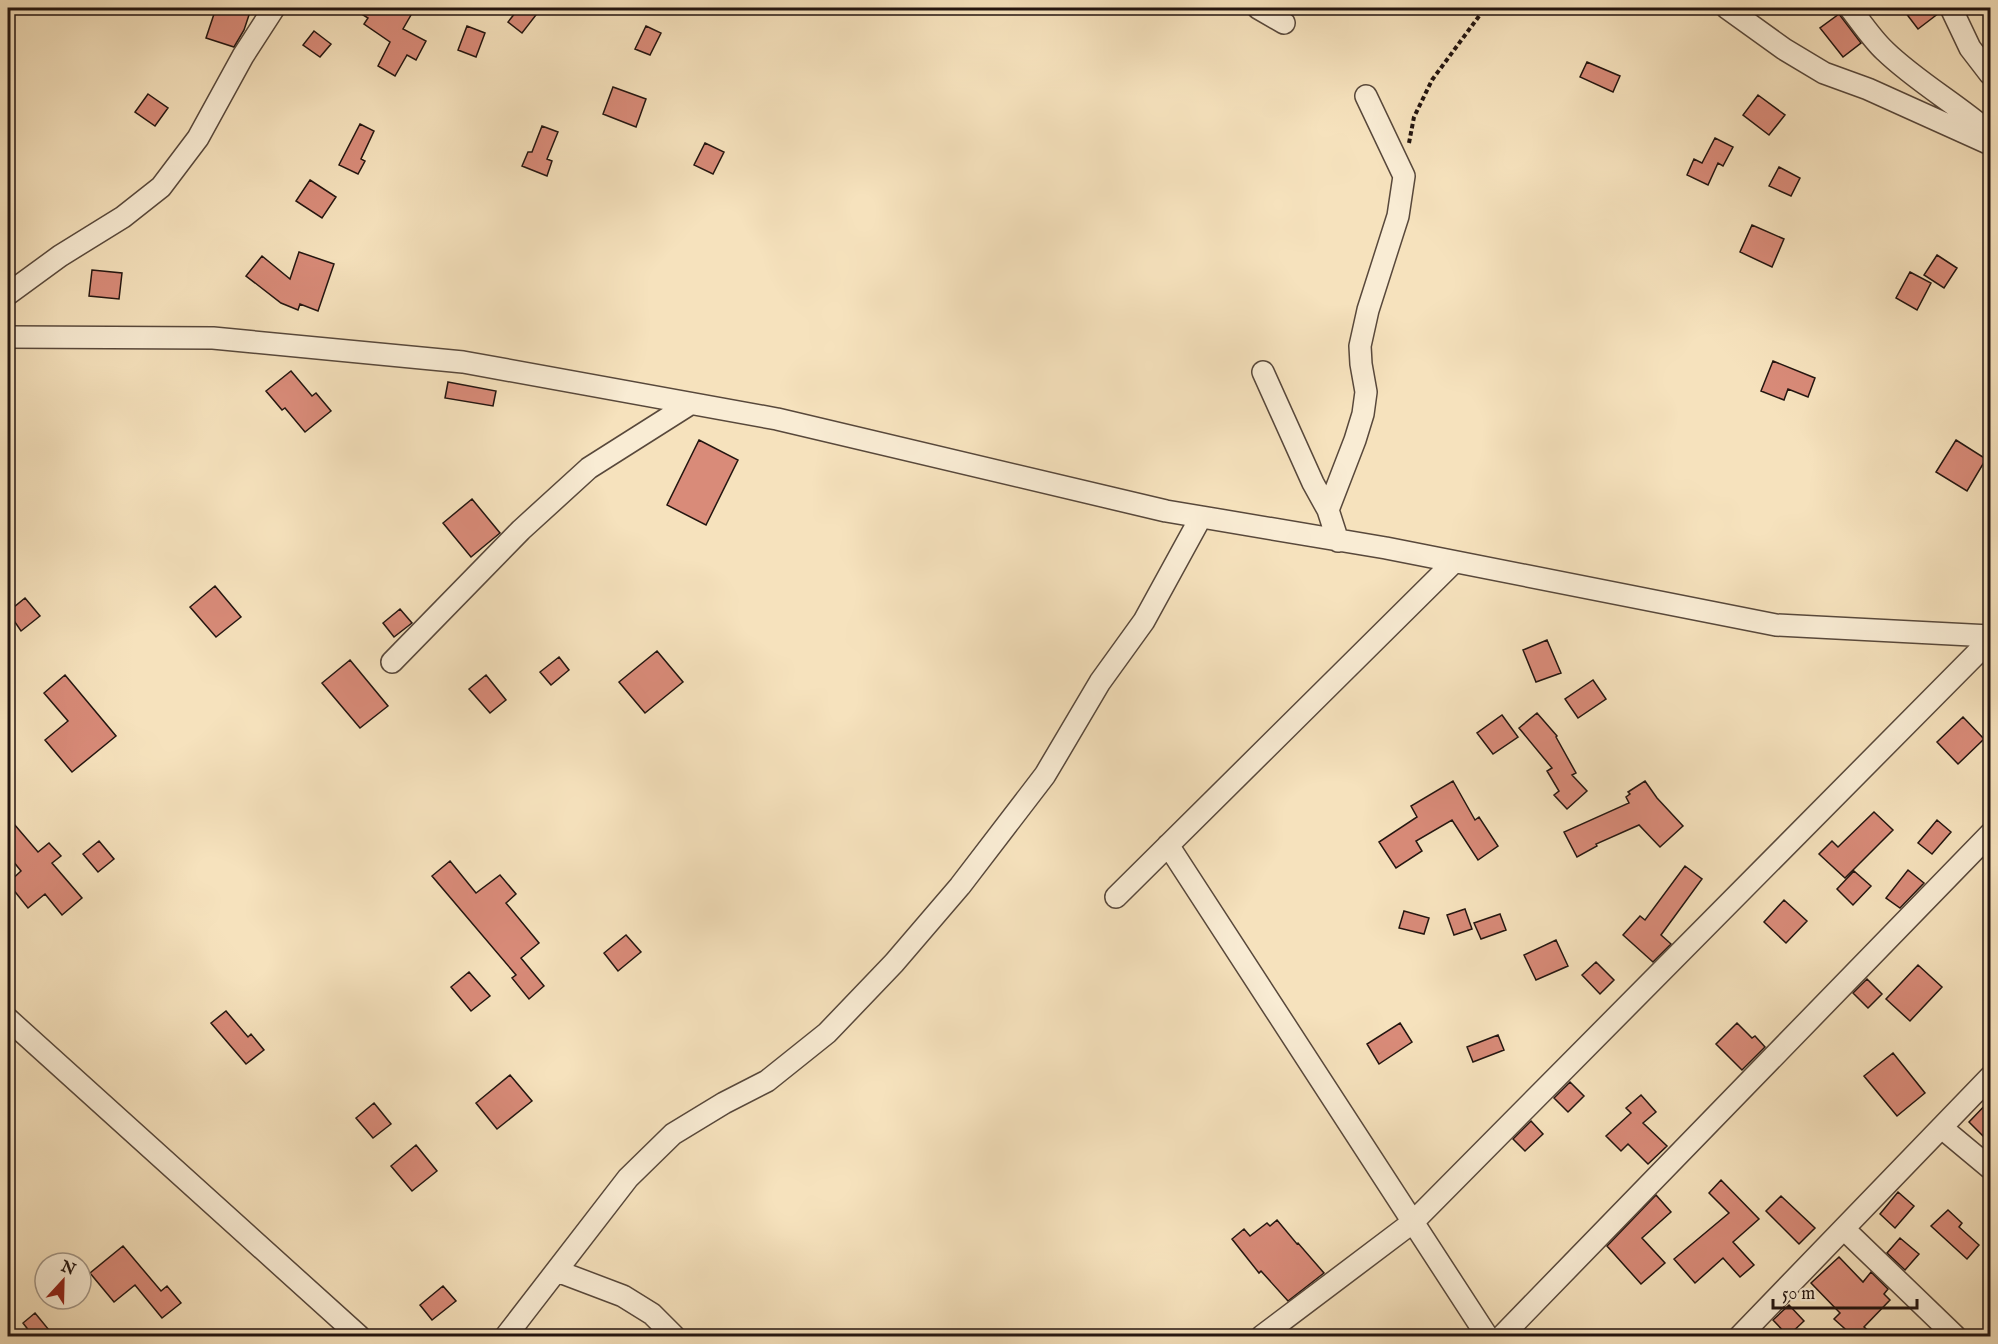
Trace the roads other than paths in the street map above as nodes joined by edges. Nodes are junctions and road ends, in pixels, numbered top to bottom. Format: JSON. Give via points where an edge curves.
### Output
{"nodes":[{"id":1,"x":274,"y":8,"type":"edge"},
{"id":2,"x":1258,"y":8,"type":"edge"},
{"id":3,"x":1727,"y":8,"type":"edge"},
{"id":4,"x":1850,"y":8,"type":"edge"},
{"id":5,"x":1951,"y":8,"type":"edge"},
{"id":6,"x":1284,"y":23,"type":"dead end"},
{"id":7,"x":1990,"y":74,"type":"edge"},
{"id":8,"x":1366,"y":96,"type":"dead end"},
{"id":9,"x":1990,"y":134,"type":"edge"},
{"id":10,"x":1990,"y":144,"type":"edge"},
{"id":11,"x":8,"y":294,"type":"edge"},
{"id":12,"x":8,"y":337,"type":"edge"},
{"id":13,"x":1263,"y":372,"type":"dead end"},
{"id":14,"x":690,"y":404,"type":"junction"},
{"id":15,"x":1328,"y":510,"type":"junction"},
{"id":16,"x":1201,"y":517,"type":"junction"},
{"id":17,"x":1338,"y":541,"type":"junction"},
{"id":18,"x":1454,"y":562,"type":"junction"},
{"id":19,"x":1990,"y":638,"type":"edge"},
{"id":20,"x":392,"y":662,"type":"dead end"},
{"id":21,"x":1990,"y":834,"type":"edge"},
{"id":22,"x":1168,"y":845,"type":"junction"},
{"id":23,"x":1116,"y":897,"type":"dead end"},
{"id":24,"x":8,"y":1019,"type":"edge"},
{"id":25,"x":1990,"y":1077,"type":"edge"},
{"id":26,"x":1942,"y":1128,"type":"junction"},
{"id":27,"x":1990,"y":1168,"type":"edge"},
{"id":28,"x":1413,"y":1222,"type":"junction"},
{"id":29,"x":1844,"y":1230,"type":"junction"},
{"id":30,"x":557,"y":1270,"type":"junction"},
{"id":31,"x":360,"y":1336,"type":"edge"},
{"id":32,"x":506,"y":1336,"type":"edge"},
{"id":33,"x":674,"y":1336,"type":"edge"},
{"id":34,"x":1262,"y":1336,"type":"edge"},
{"id":35,"x":1487,"y":1336,"type":"edge"},
{"id":36,"x":1502,"y":1336,"type":"edge"},
{"id":37,"x":1740,"y":1336,"type":"edge"},
{"id":38,"x":1955,"y":1336,"type":"edge"}],
"edges":[{"from":1,"to":11,"type":"street","via":[[198,138],[161,187]]},
{"from":2,"to":6,"type":"street"},
{"from":3,"to":10,"type":"street","via":[[1824,73]]},
{"from":4,"to":9,"type":"street","via":[[1884,51]]},
{"from":5,"to":7,"type":"street","via":[[1970,48]]},
{"from":8,"to":15,"type":"street","via":[[1404,176],[1398,216],[1360,346],[1366,392],[1363,414]]},
{"from":12,"to":14,"type":"street","via":[[213,339],[463,362]]},
{"from":13,"to":15,"type":"street"},
{"from":14,"to":16,"type":"street","via":[[777,419]]},
{"from":14,"to":20,"type":"street","via":[[589,468],[521,530]]},
{"from":15,"to":17,"type":"street"},
{"from":16,"to":17,"type":"street"},
{"from":16,"to":30,"type":"street","via":[[1144,621],[1100,682],[1045,775],[960,886],[827,1033],[767,1081],[673,1134],[628,1178]]},
{"from":17,"to":18,"type":"street"},
{"from":18,"to":19,"type":"street","via":[[1776,625]]},
{"from":18,"to":22,"type":"street"},
{"from":19,"to":28,"type":"street"},
{"from":21,"to":36,"type":"street"},
{"from":22,"to":23,"type":"street"},
{"from":22,"to":28,"type":"street"},
{"from":24,"to":31,"type":"street"},
{"from":25,"to":26,"type":"street"},
{"from":26,"to":27,"type":"street"},
{"from":26,"to":29,"type":"street"},
{"from":28,"to":34,"type":"street"},
{"from":28,"to":35,"type":"street"},
{"from":29,"to":37,"type":"street"},
{"from":29,"to":38,"type":"street"},
{"from":30,"to":32,"type":"street"},
{"from":30,"to":33,"type":"street","via":[[623,1296],[652,1314]]}]}
